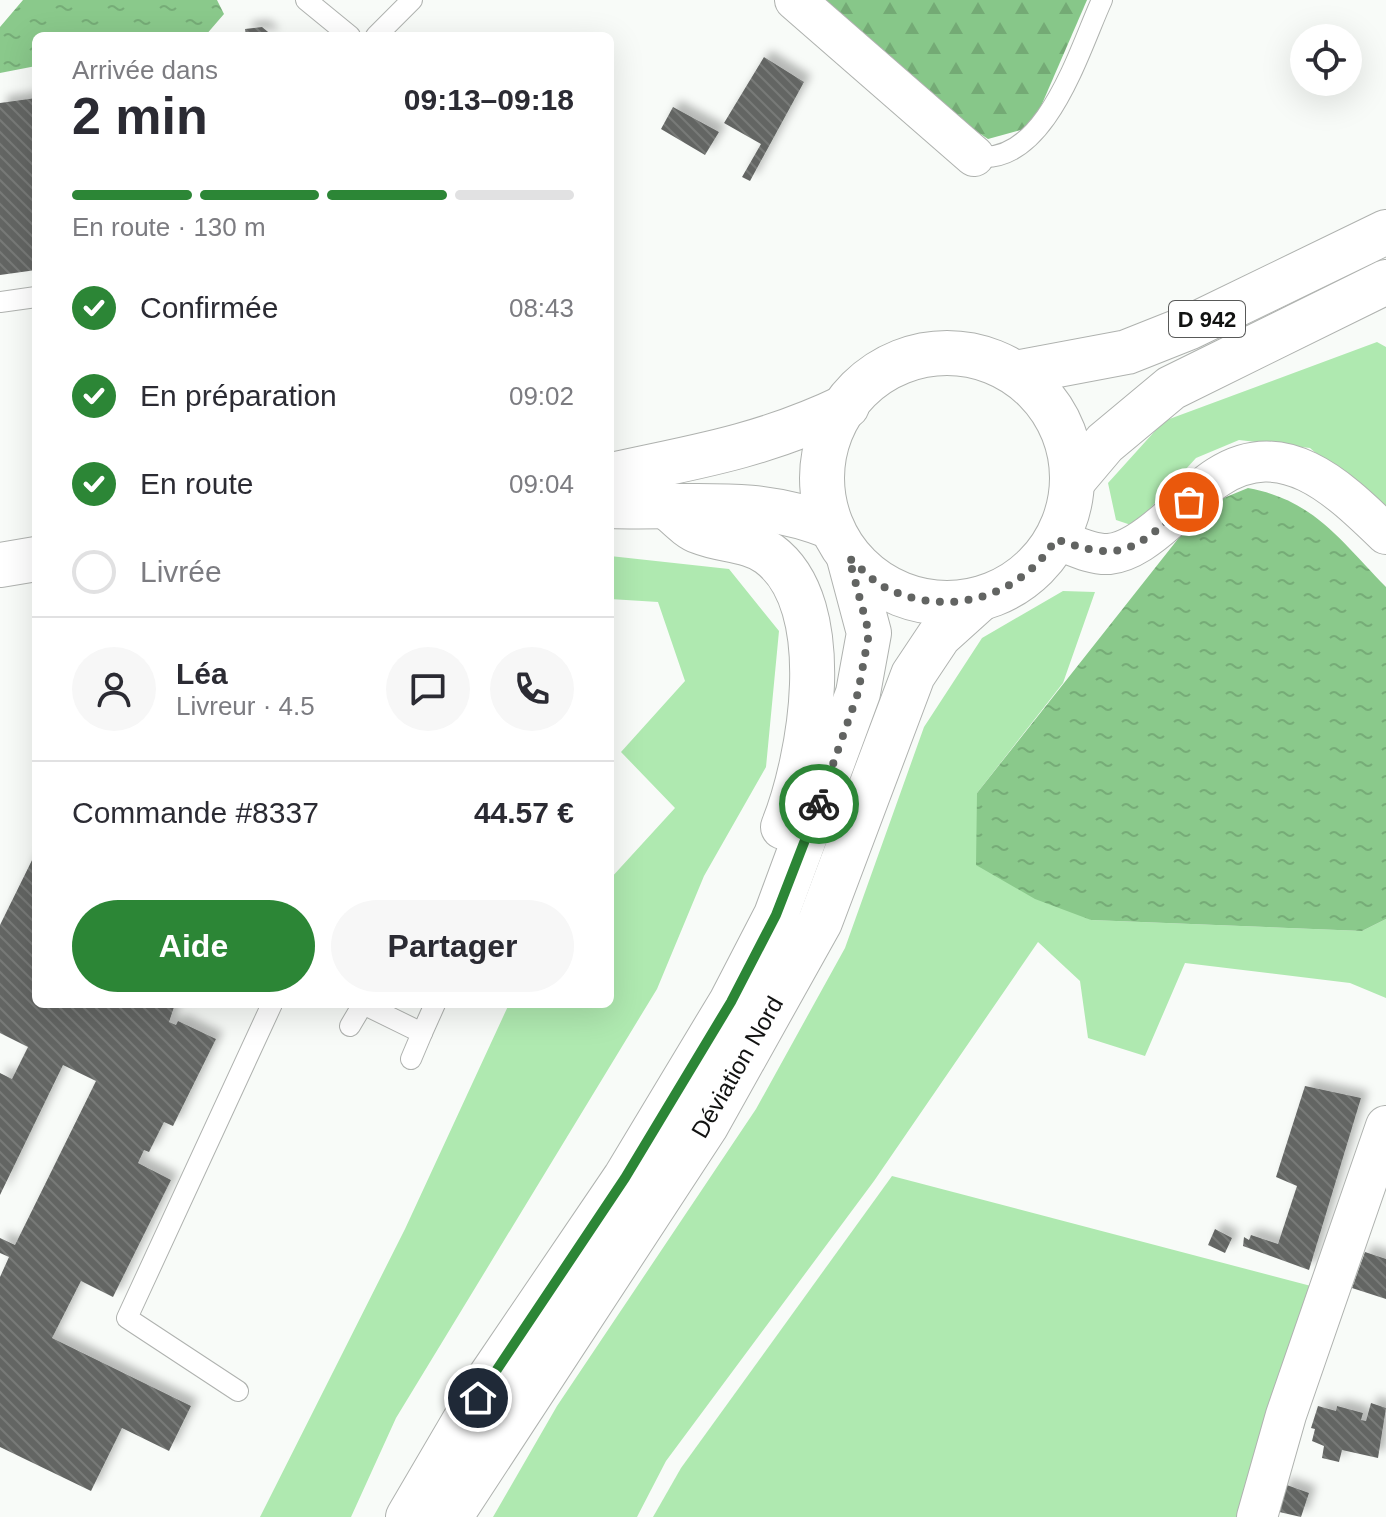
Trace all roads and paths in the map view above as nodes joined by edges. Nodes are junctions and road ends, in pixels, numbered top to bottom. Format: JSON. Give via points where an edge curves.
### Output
{"nodes":[{"id":1,"x":306,"y":0,"type":"edge"},
{"id":2,"x":412,"y":0,"type":"edge"},
{"id":3,"x":795,"y":0,"type":"edge"},
{"id":4,"x":1102,"y":0,"type":"edge"},
{"id":5,"x":345,"y":32,"type":"edge"},
{"id":6,"x":380,"y":32,"type":"edge"},
{"id":7,"x":974,"y":156,"type":"joint"},
{"id":8,"x":1386,"y":232,"type":"edge"},
{"id":9,"x":1386,"y":282,"type":"edge"},
{"id":10,"x":32,"y":298,"type":"edge"},
{"id":11,"x":0,"y":302,"type":"edge"},
{"id":12,"x":1016,"y":373,"type":"junction"},
{"id":13,"x":847,"y":406,"type":"junction"},
{"id":14,"x":614,"y":474,"type":"edge"},
{"id":15,"x":1072,"y":482,"type":"junction"},
{"id":16,"x":614,"y":506,"type":"edge"},
{"id":17,"x":666,"y":506,"type":"junction"},
{"id":18,"x":1386,"y":534,"type":"edge"},
{"id":19,"x":1056,"y":539,"type":"junction"},
{"id":20,"x":840,"y":543,"type":"junction"},
{"id":21,"x":32,"y":560,"type":"edge"},
{"id":22,"x":0,"y":565,"type":"edge"},
{"id":23,"x":980,"y":599,"type":"junction"},
{"id":24,"x":785,"y":891,"type":"junction"},
{"id":25,"x":270,"y":1008,"type":"edge"},
{"id":26,"x":361,"y":1008,"type":"edge"},
{"id":27,"x":371,"y":1008,"type":"edge"},
{"id":28,"x":433,"y":1008,"type":"edge"},
{"id":29,"x":350,"y":1026,"type":"dead end"},
{"id":30,"x":422,"y":1033,"type":"junction"},
{"id":31,"x":411,"y":1059,"type":"dead end"},
{"id":32,"x":1386,"y":1126,"type":"edge"},
{"id":33,"x":238,"y":1391,"type":"dead end"},
{"id":34,"x":408,"y":1517,"type":"edge"},
{"id":35,"x":450,"y":1517,"type":"edge"},
{"id":36,"x":1257,"y":1517,"type":"edge"}],
"edges":[{"from":1,"to":5,"type":"lane"},
{"from":2,"to":6,"type":"lane"},
{"from":3,"to":7,"type":"street"},
{"from":4,"to":7,"type":"lane","via":[[1049,115],[1004,156]]},
{"from":8,"to":12,"type":"main road","number":"D 942","via":[[1127,352]]},
{"from":9,"to":15,"type":"main road","number":"D 942","via":[[1171,388],[1105,443]]},
{"from":10,"to":11,"type":"lane"},
{"from":12,"to":13,"type":"main road","via":[[969,352],[905,359],[866,381]]},
{"from":12,"to":15,"type":"main road","via":[[1054,411],[1069,445]]},
{"from":13,"to":14,"type":"main road","via":[[794,432],[751,445]]},
{"from":13,"to":20,"type":"main road","via":[[824,451],[821,490]]},
{"from":15,"to":19,"type":"main road","via":[[1069,508]]},
{"from":16,"to":17,"type":"main road"},
{"from":17,"to":20,"type":"main road","via":[[747,505],[797,513]]},
{"from":17,"to":24,"type":"main road","via":[[698,532],[769,554],[792,579],[810,623],[815,671],[801,757],[793,801],[771,857]]},
{"from":18,"to":19,"type":"street","via":[[1334,485],[1287,463],[1250,462],[1217,477],[1129,547],[1093,553]]},
{"from":19,"to":23,"type":"main road","via":[[1027,574]]},
{"from":20,"to":23,"type":"main road","via":[[886,589],[932,603]]},
{"from":20,"to":24,"type":"main road","name":"Déviation Nord","via":[[869,633],[853,707]]},
{"from":21,"to":22,"type":"main road"},
{"from":23,"to":35,"type":"main road","name":"Déviation Nord","via":[[939,636],[913,675],[820,922],[706,1126]]},
{"from":24,"to":34,"type":"main road","name":"Déviation Nord","via":[[731,1002],[490,1377]]},
{"from":25,"to":33,"type":"lane","via":[[127,1318]]},
{"from":26,"to":29,"type":"lane"},
{"from":27,"to":30,"type":"lane"},
{"from":28,"to":30,"type":"lane"},
{"from":30,"to":31,"type":"lane"},
{"from":32,"to":36,"type":"street","via":[[1286,1415]]}]}
